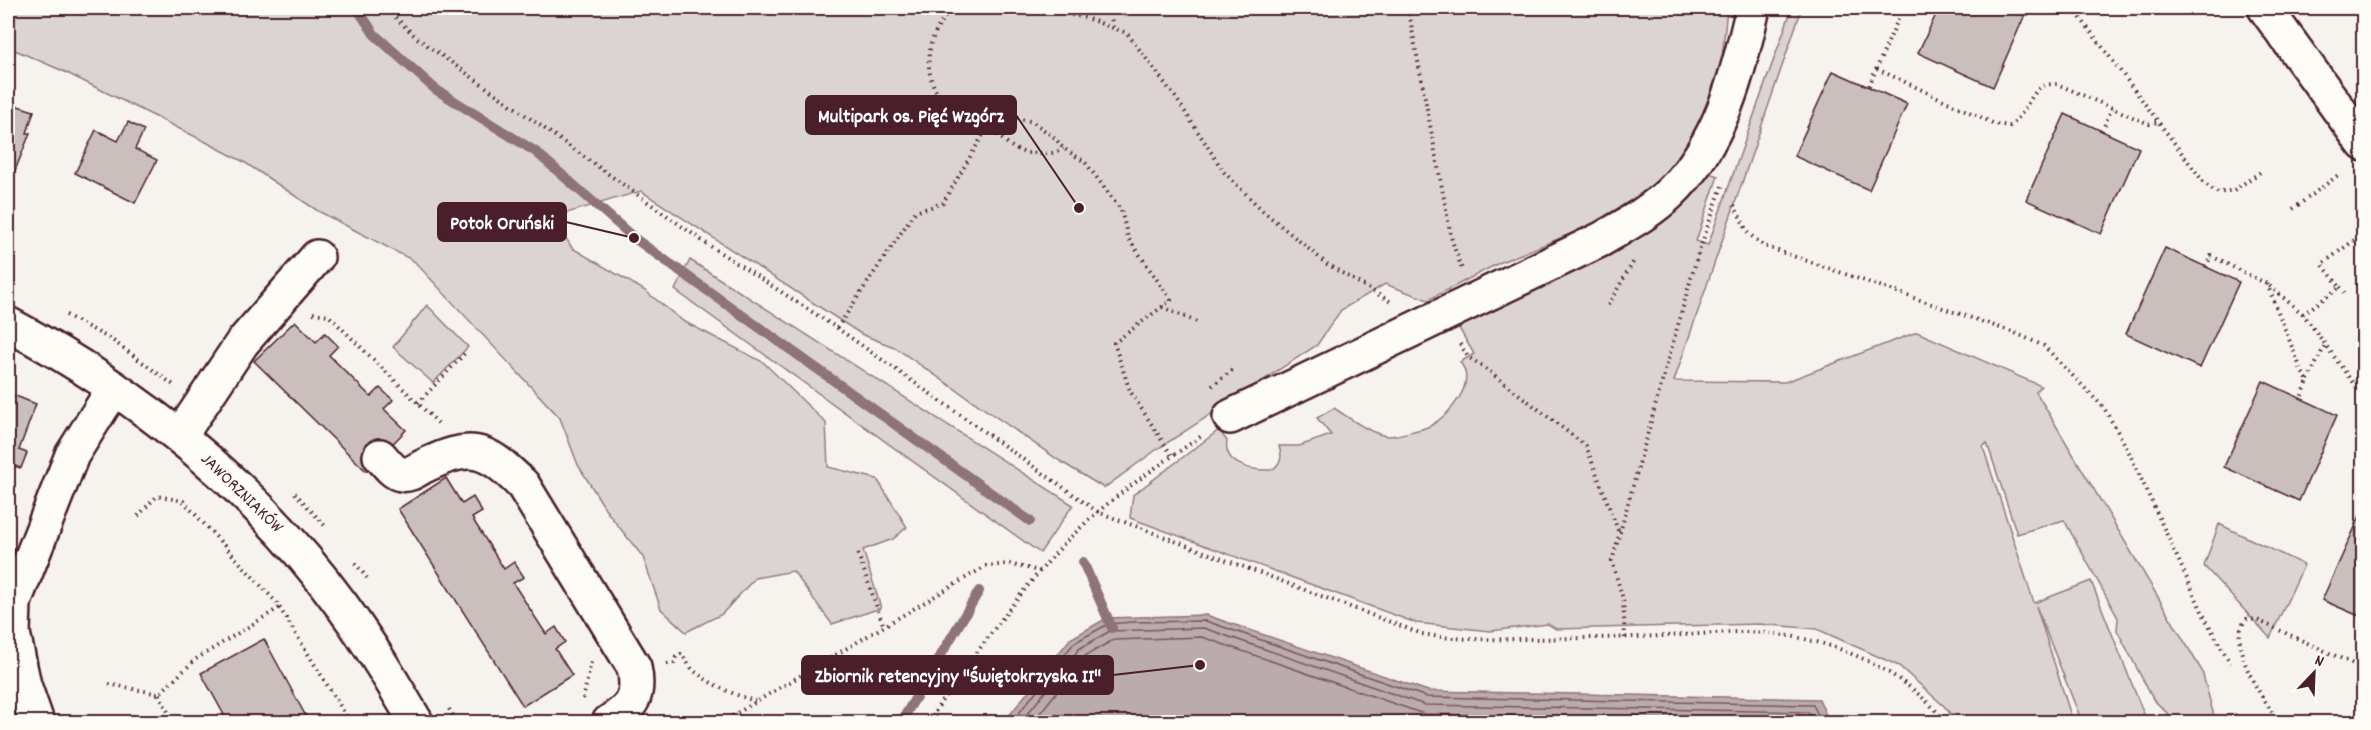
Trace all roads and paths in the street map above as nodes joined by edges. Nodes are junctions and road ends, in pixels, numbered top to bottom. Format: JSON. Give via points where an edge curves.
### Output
{"nodes":[{"id":1,"x":388,"y":8,"type":"edge"},
{"id":2,"x":954,"y":8,"type":"edge"},
{"id":3,"x":1030,"y":8,"type":"edge"},
{"id":4,"x":1109,"y":8,"type":"edge"},
{"id":5,"x":1408,"y":8,"type":"edge"},
{"id":6,"x":1753,"y":8,"type":"edge"},
{"id":7,"x":1903,"y":8,"type":"edge"},
{"id":8,"x":2073,"y":8,"type":"edge"},
{"id":9,"x":2265,"y":8,"type":"edge"},
{"id":10,"x":1113,"y":28,"type":"junction"},
{"id":11,"x":1877,"y":69,"type":"junction"},
{"id":12,"x":1869,"y":86,"type":"dead end"},
{"id":13,"x":2112,"y":108,"type":"junction"},
{"id":14,"x":2158,"y":122,"type":"junction"},
{"id":15,"x":987,"y":128,"type":"junction"},
{"id":16,"x":2102,"y":131,"type":"dead end"},
{"id":17,"x":2364,"y":144,"type":"edge"},
{"id":18,"x":1063,"y":148,"type":"junction"},
{"id":19,"x":2262,"y":171,"type":"dead end"},
{"id":20,"x":2341,"y":173,"type":"dead end"},
{"id":21,"x":1724,"y":181,"type":"dead end"},
{"id":22,"x":1734,"y":205,"type":"dead end"},
{"id":23,"x":2293,"y":209,"type":"dead end"},
{"id":24,"x":2364,"y":233,"type":"edge"},
{"id":25,"x":317,"y":256,"type":"dead end"},
{"id":26,"x":2206,"y":267,"type":"dead end"},
{"id":27,"x":2267,"y":284,"type":"junction"},
{"id":28,"x":2340,"y":287,"type":"junction"},
{"id":29,"x":2346,"y":295,"type":"dead end"},
{"id":30,"x":280,"y":300,"type":"junction"},
{"id":31,"x":1475,"y":300,"type":"junction"},
{"id":32,"x":1162,"y":307,"type":"junction"},
{"id":33,"x":2303,"y":314,"type":"junction"},
{"id":34,"x":1436,"y":318,"type":"junction"},
{"id":35,"x":1197,"y":322,"type":"dead end"},
{"id":36,"x":8,"y":324,"type":"edge"},
{"id":37,"x":837,"y":328,"type":"junction"},
{"id":38,"x":2325,"y":345,"type":"junction"},
{"id":39,"x":467,"y":351,"type":"dead end"},
{"id":40,"x":1468,"y":357,"type":"dead end"},
{"id":41,"x":2308,"y":381,"type":"junction"},
{"id":42,"x":114,"y":388,"type":"junction"},
{"id":43,"x":2301,"y":398,"type":"dead end"},
{"id":44,"x":2364,"y":398,"type":"edge"},
{"id":45,"x":418,"y":403,"type":"junction"},
{"id":46,"x":1230,"y":417,"type":"dead end"},
{"id":47,"x":180,"y":436,"type":"junction"},
{"id":48,"x":458,"y":452,"type":"junction"},
{"id":49,"x":380,"y":456,"type":"dead end"},
{"id":50,"x":1098,"y":512,"type":"junction"},
{"id":51,"x":138,"y":516,"type":"dead end"},
{"id":52,"x":1619,"y":534,"type":"junction"},
{"id":53,"x":858,"y":554,"type":"dead end"},
{"id":54,"x":1040,"y":571,"type":"junction"},
{"id":55,"x":279,"y":608,"type":"junction"},
{"id":56,"x":884,"y":627,"type":"junction"},
{"id":57,"x":1625,"y":638,"type":"junction"},
{"id":58,"x":592,"y":656,"type":"dead end"},
{"id":59,"x":674,"y":663,"type":"dead end"},
{"id":60,"x":2230,"y":663,"type":"dead end"},
{"id":61,"x":2364,"y":666,"type":"edge"},
{"id":62,"x":109,"y":684,"type":"dead end"},
{"id":63,"x":159,"y":694,"type":"junction"},
{"id":64,"x":755,"y":702,"type":"junction"},
{"id":65,"x":595,"y":716,"type":"edge"},
{"id":66,"x":37,"y":723,"type":"edge"},
{"id":67,"x":172,"y":723,"type":"edge"},
{"id":68,"x":350,"y":723,"type":"edge"},
{"id":69,"x":416,"y":723,"type":"edge"},
{"id":70,"x":722,"y":723,"type":"edge"},
{"id":71,"x":929,"y":723,"type":"edge"},
{"id":72,"x":1946,"y":723,"type":"edge"},
{"id":73,"x":2279,"y":723,"type":"edge"}],
"edges":[{"from":1,"to":37,"type":"path","via":[[417,38],[704,242]]},
{"from":2,"to":15,"type":"path","via":[[935,30],[929,72],[933,86],[951,109]]},
{"from":3,"to":10,"type":"path","via":[[1083,17]]},
{"from":4,"to":10,"type":"path"},
{"from":5,"to":31,"type":"path","via":[[1452,241]]},
{"from":6,"to":31,"type":"street","via":[[1737,76],[1717,126],[1693,166],[1671,192],[1602,239]]},
{"from":7,"to":11,"type":"path"},
{"from":8,"to":14,"type":"path"},
{"from":9,"to":17,"type":"street"},
{"from":10,"to":34,"type":"path","via":[[1127,33],[1224,172],[1263,211],[1327,264],[1392,302]]},
{"from":11,"to":12,"type":"path"},
{"from":11,"to":13,"type":"path","via":[[1995,124],[2010,126],[2020,119],[2042,86],[2057,84]]},
{"from":13,"to":14,"type":"path","via":[[2149,124]]},
{"from":13,"to":16,"type":"path"},
{"from":14,"to":19,"type":"path","via":[[2205,184],[2218,193],[2234,190]]},
{"from":15,"to":18,"type":"path","via":[[1022,152],[1057,153]]},
{"from":15,"to":18,"type":"path","via":[[1013,117],[1033,122]]},
{"from":15,"to":37,"type":"path","via":[[943,203],[915,212]]},
{"from":18,"to":32,"type":"path","via":[[1085,162],[1121,210],[1128,238],[1171,300]]},
{"from":20,"to":23,"type":"path"},
{"from":21,"to":52,"type":"path","via":[[1697,257]]},
{"from":22,"to":60,"type":"path","via":[[1748,232],[1764,246],[2044,346],[2104,408]]},
{"from":24,"to":28,"type":"path","via":[[2322,264]]},
{"from":25,"to":30,"type":"street"},
{"from":26,"to":27,"type":"path","via":[[2211,256]]},
{"from":27,"to":33,"type":"path"},
{"from":27,"to":41,"type":"path"},
{"from":28,"to":29,"type":"path"},
{"from":28,"to":33,"type":"path"},
{"from":30,"to":45,"type":"path","via":[[296,311],[328,315]]},
{"from":30,"to":47,"type":"street","via":[[242,343]]},
{"from":31,"to":34,"type":"street"},
{"from":32,"to":35,"type":"path"},
{"from":32,"to":50,"type":"path","via":[[1114,343],[1130,391],[1172,456]]},
{"from":33,"to":38,"type":"path"},
{"from":34,"to":46,"type":"street"},
{"from":36,"to":42,"type":"street","name":"JAWORZNIAKÓW"},
{"from":37,"to":50,"type":"path"},
{"from":38,"to":41,"type":"path"},
{"from":38,"to":44,"type":"path"},
{"from":39,"to":45,"type":"path"},
{"from":40,"to":52,"type":"path","via":[[1586,446]]},
{"from":41,"to":43,"type":"path"},
{"from":42,"to":47,"type":"street","name":"JAWORZNIAKÓW"},
{"from":42,"to":66,"type":"street","via":[[72,455],[14,602],[13,633]]},
{"from":45,"to":48,"type":"path","via":[[453,437]]},
{"from":47,"to":69,"type":"street","name":"JAWORZNIAKÓW","via":[[299,552],[342,605]]},
{"from":48,"to":49,"type":"street","via":[[407,475],[396,473]]},
{"from":48,"to":65,"type":"street","via":[[489,456],[523,485],[634,667],[638,682],[630,707]]},
{"from":50,"to":54,"type":"path"},
{"from":50,"to":57,"type":"path","via":[[1422,634],[1451,639]]},
{"from":51,"to":55,"type":"path","via":[[157,496],[183,501]]},
{"from":52,"to":57,"type":"path","via":[[1612,561],[1623,600]]},
{"from":53,"to":56,"type":"path"},
{"from":54,"to":56,"type":"path","via":[[1009,564],[986,566]]},
{"from":54,"to":71,"type":"path","via":[[952,685]]},
{"from":55,"to":63,"type":"path","via":[[196,659]]},
{"from":55,"to":68,"type":"path"},
{"from":56,"to":64,"type":"path"},
{"from":57,"to":72,"type":"path","via":[[1745,632],[1788,636],[1833,647],[1890,672],[1929,702]]},
{"from":58,"to":65,"type":"path"},
{"from":59,"to":64,"type":"path","via":[[681,654],[702,677]]},
{"from":61,"to":73,"type":"path","via":[[2247,619],[2239,634],[2242,651],[2259,694]]},
{"from":62,"to":63,"type":"path"},
{"from":63,"to":67,"type":"path"},
{"from":64,"to":70,"type":"path"}]}
